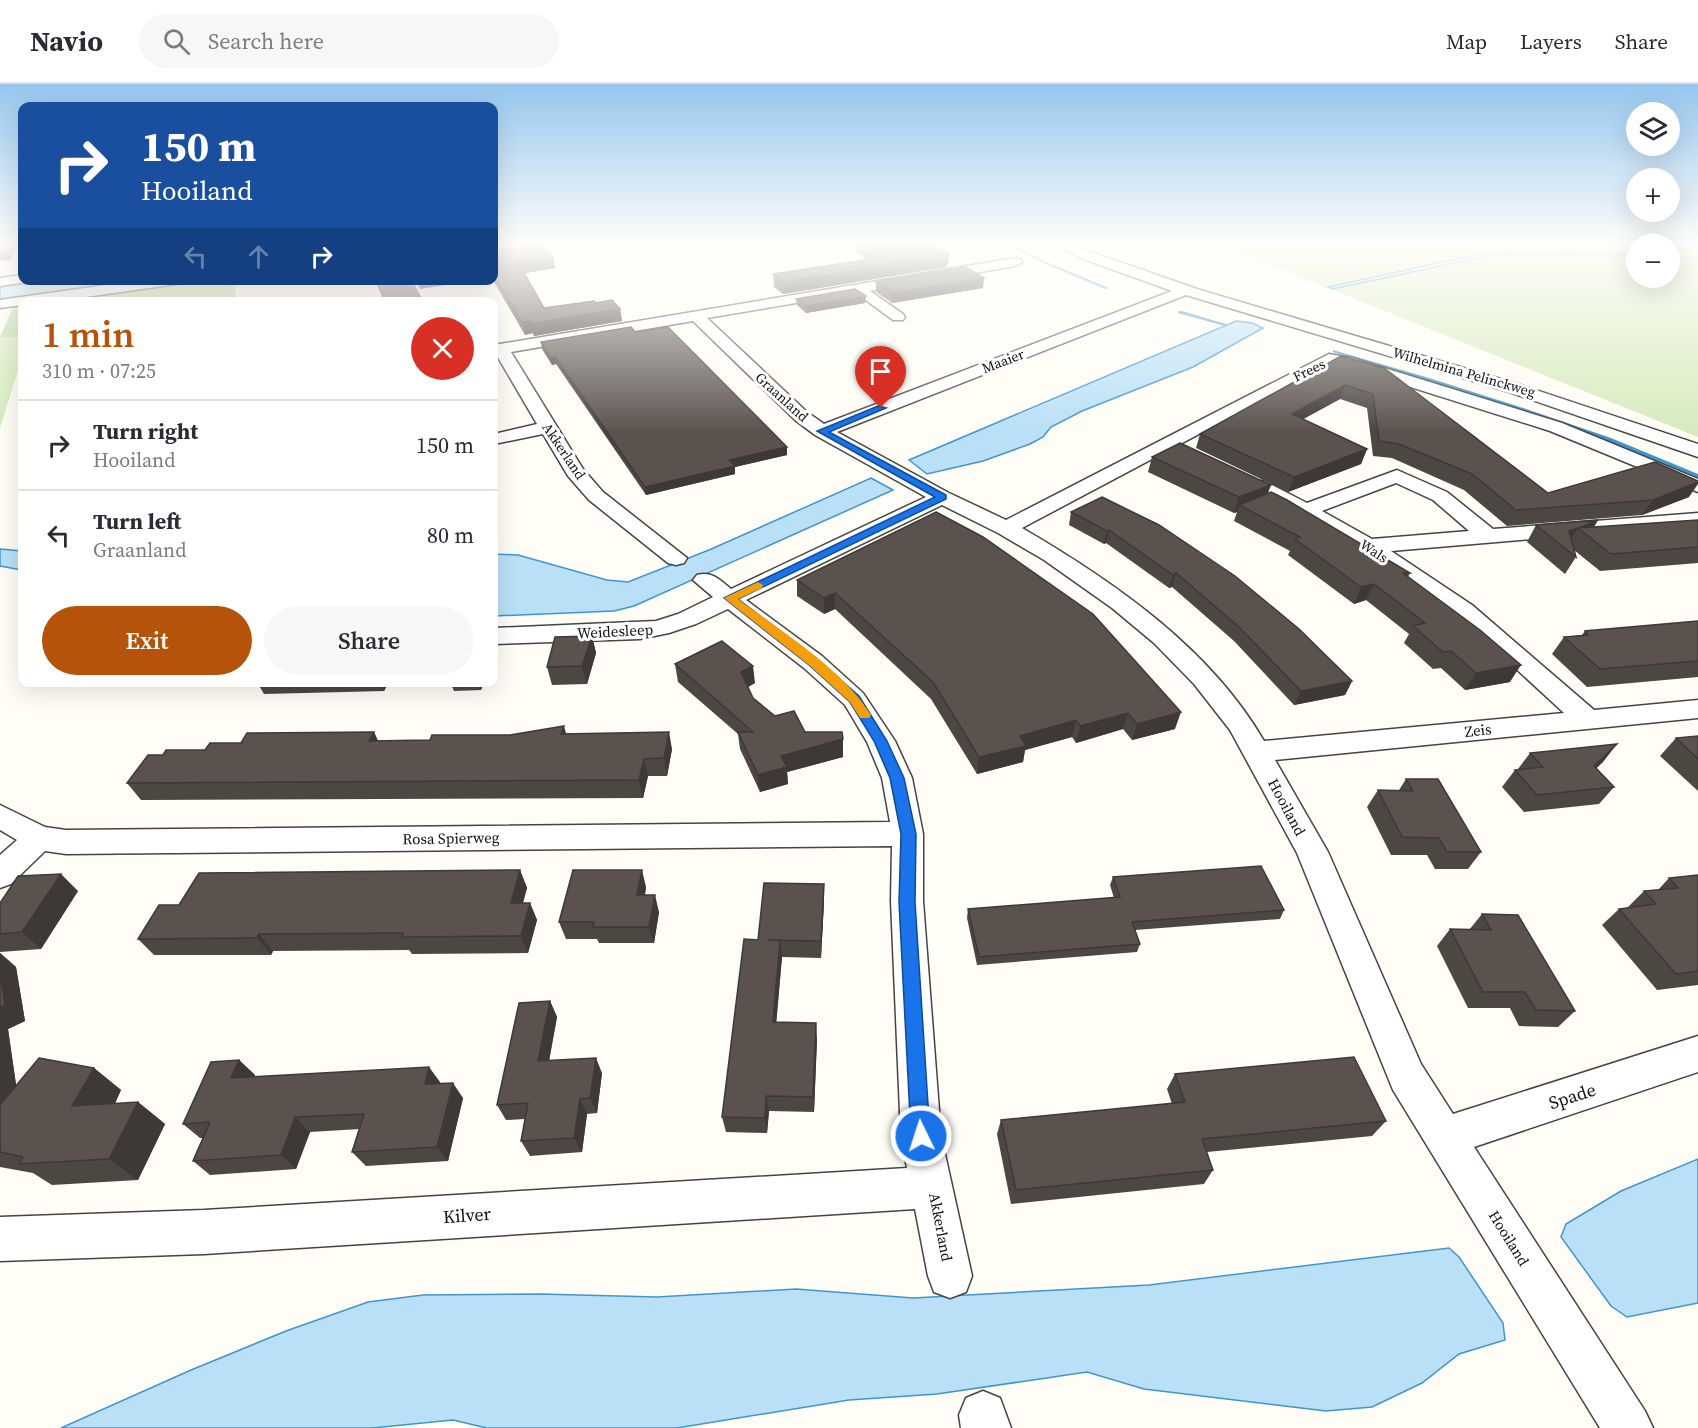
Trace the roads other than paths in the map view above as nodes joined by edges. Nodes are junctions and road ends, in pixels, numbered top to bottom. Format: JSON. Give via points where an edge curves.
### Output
{"nodes":[{"id":1,"x":752,"y":307,"type":"edge"},
{"id":2,"x":882,"y":307,"type":"edge"},
{"id":3,"x":1143,"y":307,"type":"edge"},
{"id":4,"x":1238,"y":307,"type":"edge"},
{"id":5,"x":696,"y":316,"type":"junction"},
{"id":6,"x":898,"y":318,"type":"dead end"},
{"id":7,"x":498,"y":350,"type":"edge"},
{"id":8,"x":498,"y":352,"type":"edge"},
{"id":9,"x":547,"y":428,"type":"junction"},
{"id":10,"x":822,"y":431,"type":"junction"},
{"id":11,"x":498,"y":438,"type":"edge"},
{"id":12,"x":1165,"y":444,"type":"junction"},
{"id":13,"x":1698,"y":451,"type":"edge"},
{"id":14,"x":1194,"y":457,"type":"edge"},
{"id":15,"x":1234,"y":475,"type":"edge"},
{"id":16,"x":1698,"y":486,"type":"edge"},
{"id":17,"x":942,"y":497,"type":"junction"},
{"id":18,"x":1306,"y":510,"type":"junction"},
{"id":19,"x":1698,"y":519,"type":"edge"},
{"id":20,"x":1006,"y":528,"type":"junction"},
{"id":21,"x":1486,"y":535,"type":"junction"},
{"id":22,"x":1367,"y":546,"type":"junction"},
{"id":23,"x":676,"y":558,"type":"dead end"},
{"id":24,"x":705,"y":580,"type":"dead end"},
{"id":25,"x":730,"y":598,"type":"junction"},
{"id":26,"x":498,"y":636,"type":"edge"},
{"id":27,"x":1698,"y":709,"type":"edge"},
{"id":28,"x":1587,"y":719,"type":"junction"},
{"id":29,"x":1258,"y":752,"type":"junction"},
{"id":30,"x":0,"y":816,"type":"edge"},
{"id":31,"x":908,"y":834,"type":"junction"},
{"id":32,"x":39,"y":838,"type":"junction"},
{"id":33,"x":0,"y":875,"type":"edge"},
{"id":34,"x":1698,"y":1054,"type":"edge"},
{"id":35,"x":1445,"y":1137,"type":"junction"},
{"id":36,"x":933,"y":1187,"type":"junction"},
{"id":37,"x":0,"y":1239,"type":"edge"},
{"id":38,"x":950,"y":1276,"type":"dead end"},
{"id":39,"x":1628,"y":1428,"type":"edge"}],
"edges":[{"from":1,"to":5,"type":"street"},
{"from":2,"to":6,"type":"street"},
{"from":3,"to":10,"type":"street","name":"Maaier"},
{"from":4,"to":13,"type":"street","name":"Wilhelmina Pelinckweg","via":[[1549,397]]},
{"from":5,"to":7,"type":"street"},
{"from":5,"to":10,"type":"street","name":"Graanland","via":[[798,414]]},
{"from":8,"to":9,"type":"street","name":"Akkerland"},
{"from":9,"to":11,"type":"street"},
{"from":9,"to":23,"type":"street","name":"Akkerland","via":[[575,472],[596,496]]},
{"from":10,"to":17,"type":"street","name":"Graanland"},
{"from":12,"to":14,"type":"street"},
{"from":12,"to":16,"type":"street","name":"Frees","via":[[1329,359],[1357,364],[1556,427]]},
{"from":12,"to":20,"type":"street","name":"Frees"},
{"from":15,"to":18,"type":"street","name":"Wals"},
{"from":17,"to":20,"type":"street","name":"Hooiland"},
{"from":17,"to":25,"type":"street"},
{"from":18,"to":21,"type":"street","via":[[1397,476],[1440,496]]},
{"from":18,"to":22,"type":"street","name":"Wals"},
{"from":19,"to":21,"type":"street"},
{"from":20,"to":29,"type":"street","name":"Hooiland","via":[[1089,580],[1163,638],[1203,678]]},
{"from":21,"to":22,"type":"street"},
{"from":22,"to":28,"type":"street","name":"Wals","via":[[1462,609],[1520,656]]},
{"from":24,"to":25,"type":"street","name":"Akkerland"},
{"from":25,"to":26,"type":"street","name":"Weidesleep","via":[[660,628]]},
{"from":25,"to":31,"type":"street","name":"Akkerland","via":[[854,699],[897,778]]},
{"from":27,"to":28,"type":"street","name":"Zeis"},
{"from":28,"to":29,"type":"street","name":"Zeis"},
{"from":29,"to":35,"type":"street","name":"Hooiland","via":[[1312,852],[1407,1077]]},
{"from":30,"to":32,"type":"street","name":"Rosa Spierweg"},
{"from":31,"to":32,"type":"street","name":"Rosa Spierweg","via":[[66,842]]},
{"from":31,"to":36,"type":"street","name":"Akkerland","via":[[907,902],[918,1103]]},
{"from":32,"to":33,"type":"street"},
{"from":34,"to":35,"type":"street","name":"Spade"},
{"from":35,"to":39,"type":"street","name":"Hooiland"},
{"from":36,"to":37,"type":"street","name":"Kilver","via":[[204,1232]]},
{"from":36,"to":38,"type":"street","name":"Akkerland"}]}
